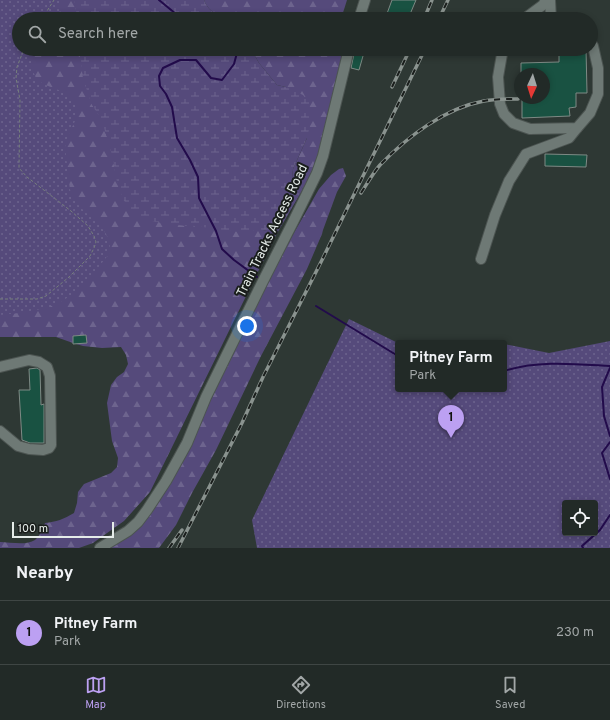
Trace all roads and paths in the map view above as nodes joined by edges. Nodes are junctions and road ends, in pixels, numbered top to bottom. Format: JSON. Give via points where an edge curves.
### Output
{"nodes":[{"id":1,"x":54,"y":0,"type":"edge"},
{"id":2,"x":365,"y":0,"type":"edge"},
{"id":3,"x":546,"y":0,"type":"edge"},
{"id":4,"x":550,"y":0,"type":"edge"},
{"id":5,"x":46,"y":12,"type":"edge"},
{"id":6,"x":361,"y":12,"type":"edge"},
{"id":7,"x":534,"y":12,"type":"edge"},
{"id":8,"x":551,"y":12,"type":"edge"},
{"id":9,"x":21,"y":56,"type":"edge"},
{"id":10,"x":347,"y":56,"type":"edge"},
{"id":11,"x":502,"y":56,"type":"edge"},
{"id":12,"x":595,"y":56,"type":"edge"},
{"id":13,"x":577,"y":128,"type":"junction"},
{"id":14,"x":481,"y":259,"type":"dead end"},
{"id":15,"x":0,"y":299,"type":"edge"},
{"id":16,"x":0,"y":367,"type":"edge"},
{"id":17,"x":0,"y":431,"type":"edge"},
{"id":18,"x":100,"y":548,"type":"edge"}],
"edges":[{"from":1,"to":5,"type":"path"},
{"from":2,"to":6,"type":"street"},
{"from":3,"to":7,"type":"street"},
{"from":4,"to":8,"type":"street"},
{"from":9,"to":15,"type":"path","via":[[16,78],[20,100],[19,168],[88,226],[96,242],[90,256],[46,296],[37,300]]},
{"from":10,"to":18,"type":"street","name":"Train Tracks Access Road","via":[[317,173],[206,397],[187,443],[166,481],[142,516],[128,531]]},
{"from":11,"to":13,"type":"street","via":[[498,77],[500,104],[504,114],[513,123],[530,129]]},
{"from":12,"to":13,"type":"street","via":[[598,94],[590,113]]},
{"from":13,"to":14,"type":"street","via":[[569,138],[526,154],[509,181]]},
{"from":16,"to":17,"type":"street","via":[[29,360],[47,367],[50,376],[51,445],[43,450],[18,446]]}]}
